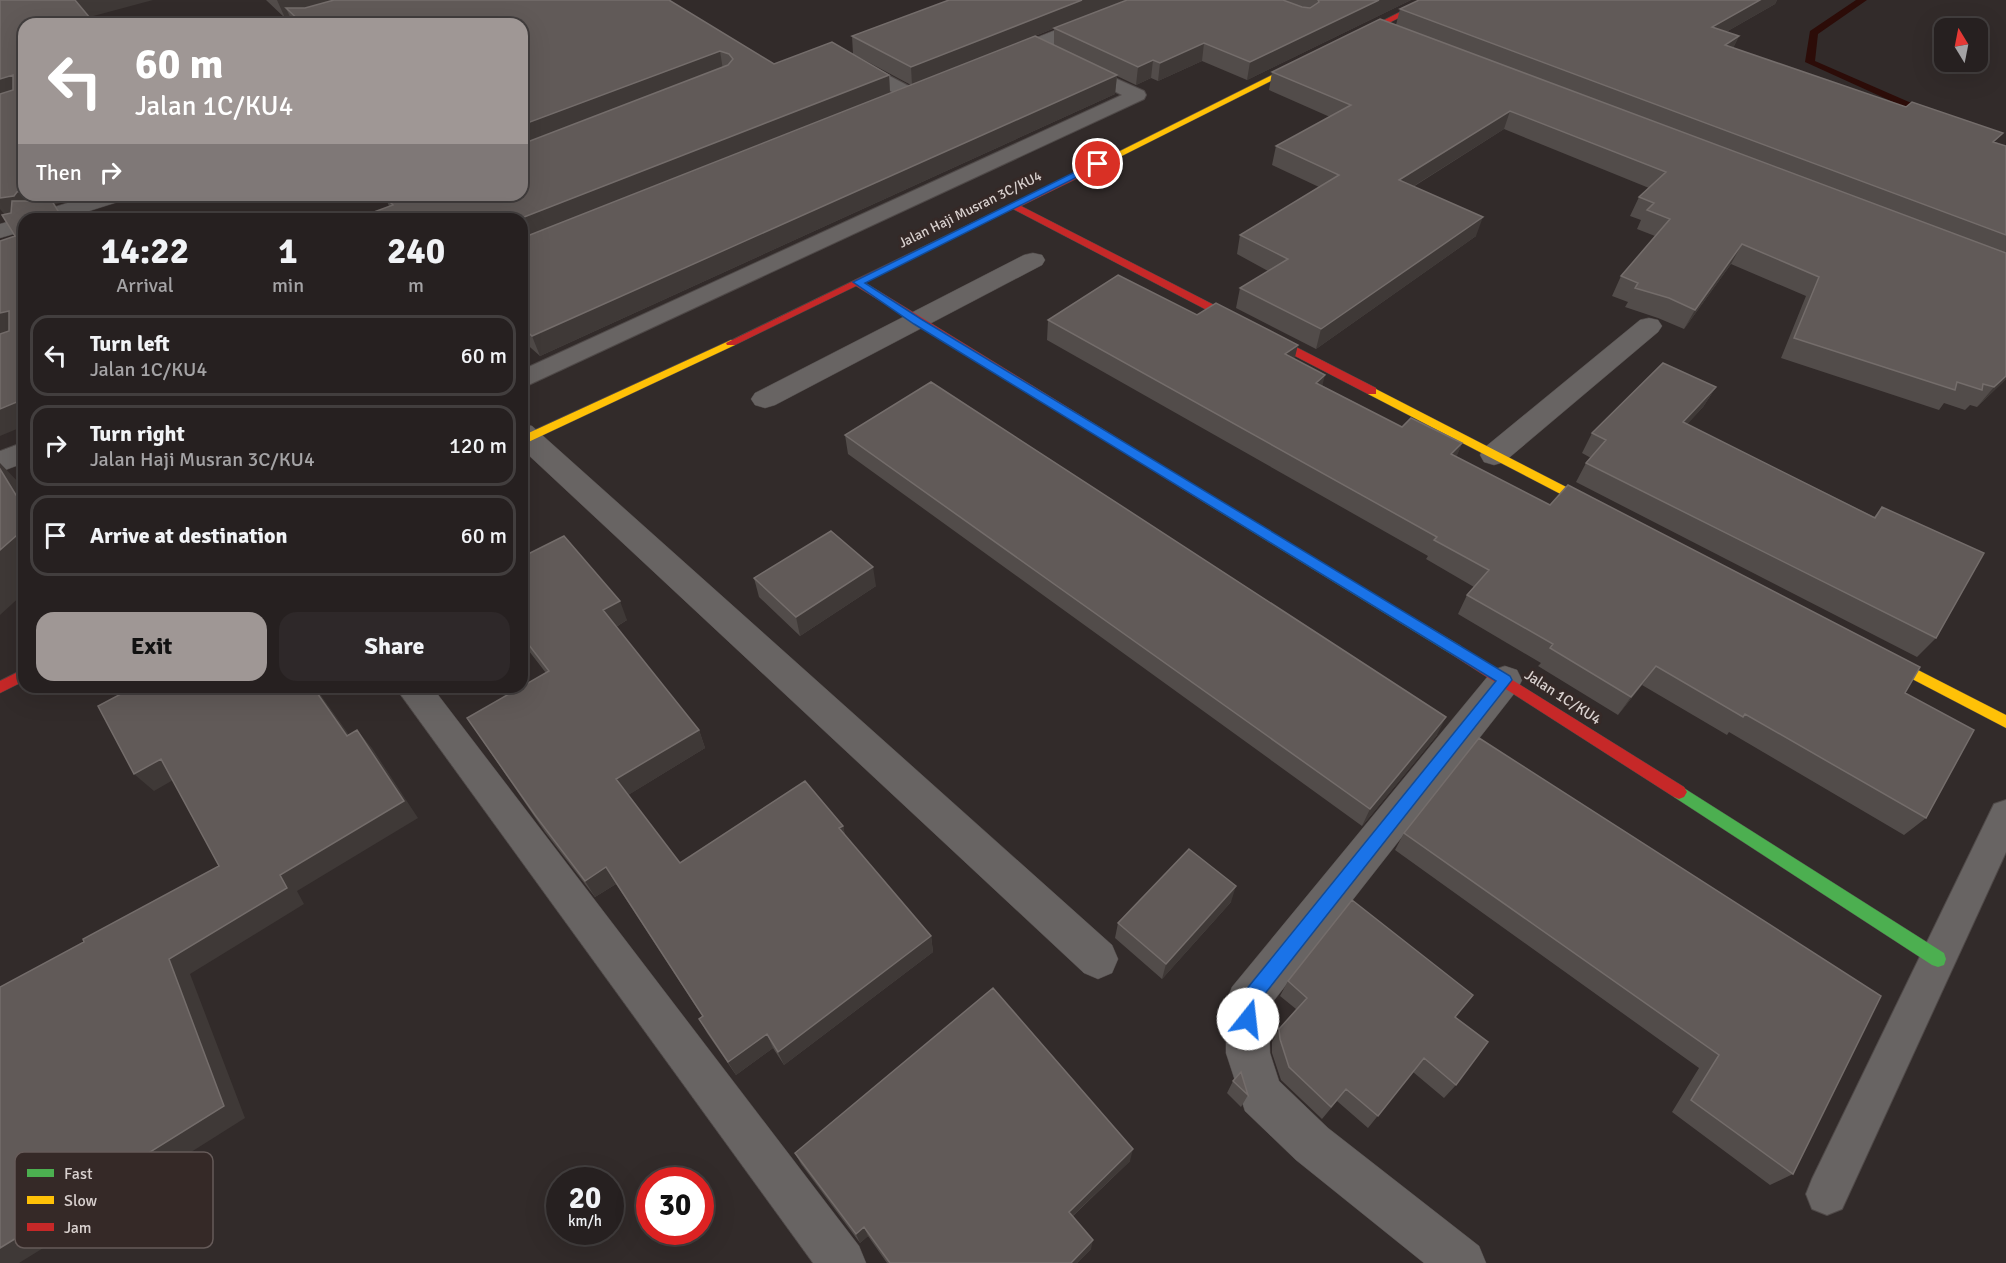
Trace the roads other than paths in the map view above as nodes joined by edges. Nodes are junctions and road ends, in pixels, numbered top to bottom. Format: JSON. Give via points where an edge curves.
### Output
{"nodes":[{"id":1,"x":1147,"y":0,"type":"edge"},
{"id":2,"x":1430,"y":0,"type":"edge"},
{"id":3,"x":1374,"y":27,"type":"junction"},
{"id":4,"x":1396,"y":36,"type":"edge"},
{"id":5,"x":1035,"y":45,"type":"junction"},
{"id":6,"x":840,"y":54,"type":"edge"},
{"id":7,"x":983,"y":66,"type":"edge"},
{"id":8,"x":932,"y":86,"type":"edge"},
{"id":9,"x":911,"y":95,"type":"junction"},
{"id":10,"x":889,"y":104,"type":"edge"},
{"id":11,"x":97,"y":201,"type":"edge"},
{"id":12,"x":1014,"y":206,"type":"junction"},
{"id":13,"x":59,"y":213,"type":"edge"},
{"id":14,"x":18,"y":226,"type":"edge"},
{"id":15,"x":0,"y":231,"type":"edge"},
{"id":16,"x":1033,"y":260,"type":"dead end"},
{"id":17,"x":858,"y":282,"type":"junction"},
{"id":18,"x":917,"y":321,"type":"junction"},
{"id":19,"x":1649,"y":326,"type":"dead end"},
{"id":20,"x":528,"y":377,"type":"edge"},
{"id":21,"x":765,"y":399,"type":"dead end"},
{"id":22,"x":528,"y":436,"type":"edge"},
{"id":23,"x":528,"y":442,"type":"edge"},
{"id":24,"x":18,"y":454,"type":"edge"},
{"id":25,"x":1494,"y":454,"type":"junction"},
{"id":26,"x":0,"y":462,"type":"edge"},
{"id":27,"x":1611,"y":515,"type":"edge"},
{"id":28,"x":1862,"y":646,"type":"edge"},
{"id":29,"x":18,"y":678,"type":"edge"},
{"id":30,"x":1505,"y":680,"type":"junction"},
{"id":31,"x":0,"y":687,"type":"edge"},
{"id":32,"x":416,"y":693,"type":"edge"},
{"id":33,"x":2006,"y":722,"type":"edge"},
{"id":34,"x":2006,"y":815,"type":"edge"},
{"id":35,"x":1098,"y":959,"type":"dead end"},
{"id":36,"x":1938,"y":960,"type":"junction"},
{"id":37,"x":1827,"y":1194,"type":"dead end"},
{"id":38,"x":842,"y":1263,"type":"edge"},
{"id":39,"x":1462,"y":1263,"type":"edge"}],
"edges":[{"from":1,"to":5,"type":"street"},
{"from":2,"to":3,"type":"street","name":"Jalan Haji Musran 3C/KU4"},
{"from":3,"to":4,"type":"street"},
{"from":3,"to":12,"type":"street","name":"Jalan Haji Musran 3C/KU4"},
{"from":5,"to":7,"type":"street"},
{"from":5,"to":20,"type":"lane","via":[[1137,95]]},
{"from":6,"to":9,"type":"lane"},
{"from":8,"to":9,"type":"street"},
{"from":9,"to":10,"type":"street"},
{"from":11,"to":13,"type":"street"},
{"from":12,"to":17,"type":"street","name":"Jalan Haji Musran 3C/KU4"},
{"from":12,"to":25,"type":"street"},
{"from":14,"to":15,"type":"street"},
{"from":16,"to":18,"type":"street"},
{"from":17,"to":18,"type":"street","name":"Jalan 1C/KU4"},
{"from":17,"to":22,"type":"street","name":"Jalan Haji Musran 3C/KU4"},
{"from":18,"to":21,"type":"street"},
{"from":18,"to":30,"type":"street","name":"Jalan 1C/KU4"},
{"from":19,"to":25,"type":"street"},
{"from":23,"to":35,"type":"street"},
{"from":24,"to":26,"type":"street"},
{"from":25,"to":27,"type":"street"},
{"from":28,"to":33,"type":"street"},
{"from":29,"to":31,"type":"street"},
{"from":30,"to":36,"type":"street","name":"Jalan 1C/KU4"},
{"from":30,"to":39,"type":"street","via":[[1247,1002],[1248,1053],[1261,1095],[1312,1144]]},
{"from":32,"to":38,"type":"street"},
{"from":34,"to":36,"type":"lane"},
{"from":36,"to":37,"type":"lane"}]}
